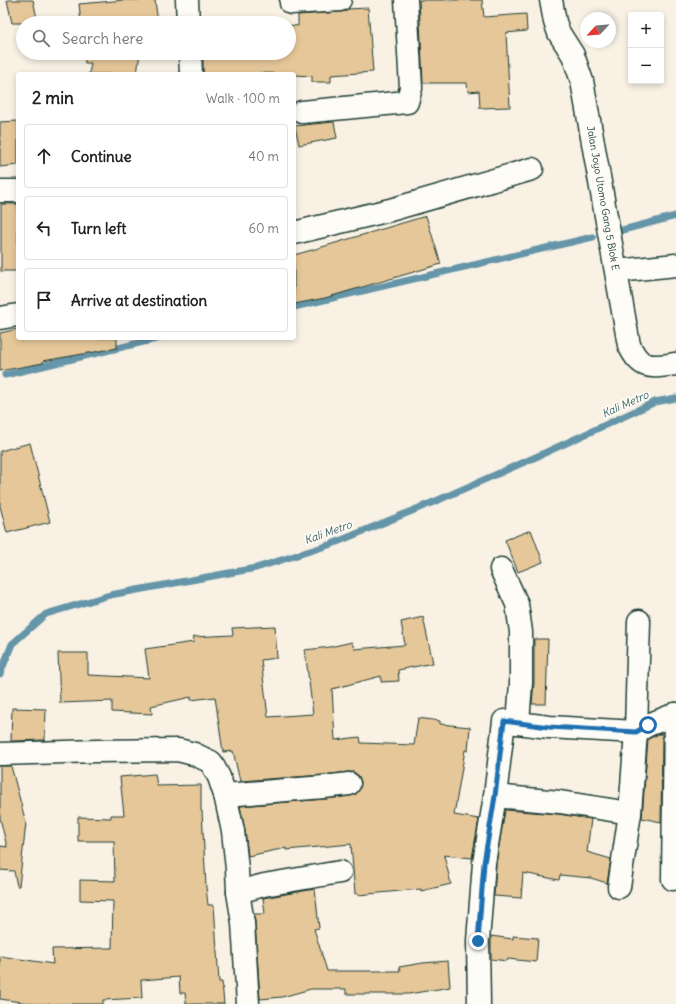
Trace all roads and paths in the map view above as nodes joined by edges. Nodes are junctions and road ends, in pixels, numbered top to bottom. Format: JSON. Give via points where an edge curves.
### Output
{"nodes":[{"id":1,"x":187,"y":0,"type":"edge"},
{"id":2,"x":340,"y":0,"type":"edge"},
{"id":3,"x":406,"y":0,"type":"edge"},
{"id":4,"x":551,"y":0,"type":"edge"},
{"id":5,"x":291,"y":3,"type":"dead end"},
{"id":6,"x":188,"y":16,"type":"edge"},
{"id":7,"x":190,"y":60,"type":"edge"},
{"id":8,"x":191,"y":72,"type":"edge"},
{"id":9,"x":302,"y":112,"type":"dead end"},
{"id":10,"x":532,"y":169,"type":"dead end"},
{"id":11,"x":0,"y":191,"type":"edge"},
{"id":12,"x":16,"y":191,"type":"edge"},
{"id":13,"x":296,"y":233,"type":"edge"},
{"id":14,"x":676,"y":265,"type":"edge"},
{"id":15,"x":617,"y":271,"type":"junction"},
{"id":16,"x":16,"y":315,"type":"edge"},
{"id":17,"x":0,"y":318,"type":"edge"},
{"id":18,"x":676,"y":364,"type":"edge"},
{"id":19,"x":500,"y":569,"type":"dead end"},
{"id":20,"x":639,"y":621,"type":"dead end"},
{"id":21,"x":675,"y":714,"type":"edge"},
{"id":22,"x":518,"y":723,"type":"junction"},
{"id":23,"x":636,"y":732,"type":"junction"},
{"id":24,"x":11,"y":754,"type":"edge"},
{"id":25,"x":349,"y":784,"type":"dead end"},
{"id":26,"x":225,"y":795,"type":"junction"},
{"id":27,"x":495,"y":796,"type":"junction"},
{"id":28,"x":630,"y":813,"type":"junction"},
{"id":29,"x":340,"y":872,"type":"dead end"},
{"id":30,"x":673,"y":879,"type":"dead end"},
{"id":31,"x":619,"y":887,"type":"dead end"},
{"id":32,"x":238,"y":892,"type":"junction"},
{"id":33,"x":248,"y":1004,"type":"edge"},
{"id":34,"x":479,"y":1004,"type":"edge"}],
"edges":[{"from":1,"to":6,"type":"street"},
{"from":2,"to":5,"type":"street"},
{"from":3,"to":9,"type":"street","via":[[411,88],[407,102]]},
{"from":4,"to":15,"type":"street","name":"Jalan Joyo Utomo Gang 5 Blok E","via":[[559,33],[578,67],[582,81]]},
{"from":7,"to":8,"type":"street"},
{"from":10,"to":13,"type":"street","via":[[390,210]]},
{"from":11,"to":12,"type":"street"},
{"from":14,"to":15,"type":"street"},
{"from":15,"to":18,"type":"street","name":"Jalan Joyo Utomo Gang 5 Blok E","via":[[629,345],[634,355],[651,367]]},
{"from":16,"to":17,"type":"street"},
{"from":19,"to":22,"type":"street","via":[[517,604],[521,632]]},
{"from":20,"to":23,"type":"street"},
{"from":21,"to":23,"type":"street"},
{"from":21,"to":30,"type":"street"},
{"from":22,"to":23,"type":"street"},
{"from":22,"to":27,"type":"street","via":[[504,721]]},
{"from":23,"to":28,"type":"street"},
{"from":24,"to":26,"type":"street","via":[[178,750],[211,762]]},
{"from":25,"to":26,"type":"street"},
{"from":26,"to":32,"type":"street","via":[[233,831]]},
{"from":27,"to":28,"type":"street","via":[[560,802]]},
{"from":27,"to":34,"type":"street","via":[[482,886],[478,941]]},
{"from":28,"to":31,"type":"street"},
{"from":29,"to":32,"type":"street"},
{"from":32,"to":33,"type":"street"}]}
